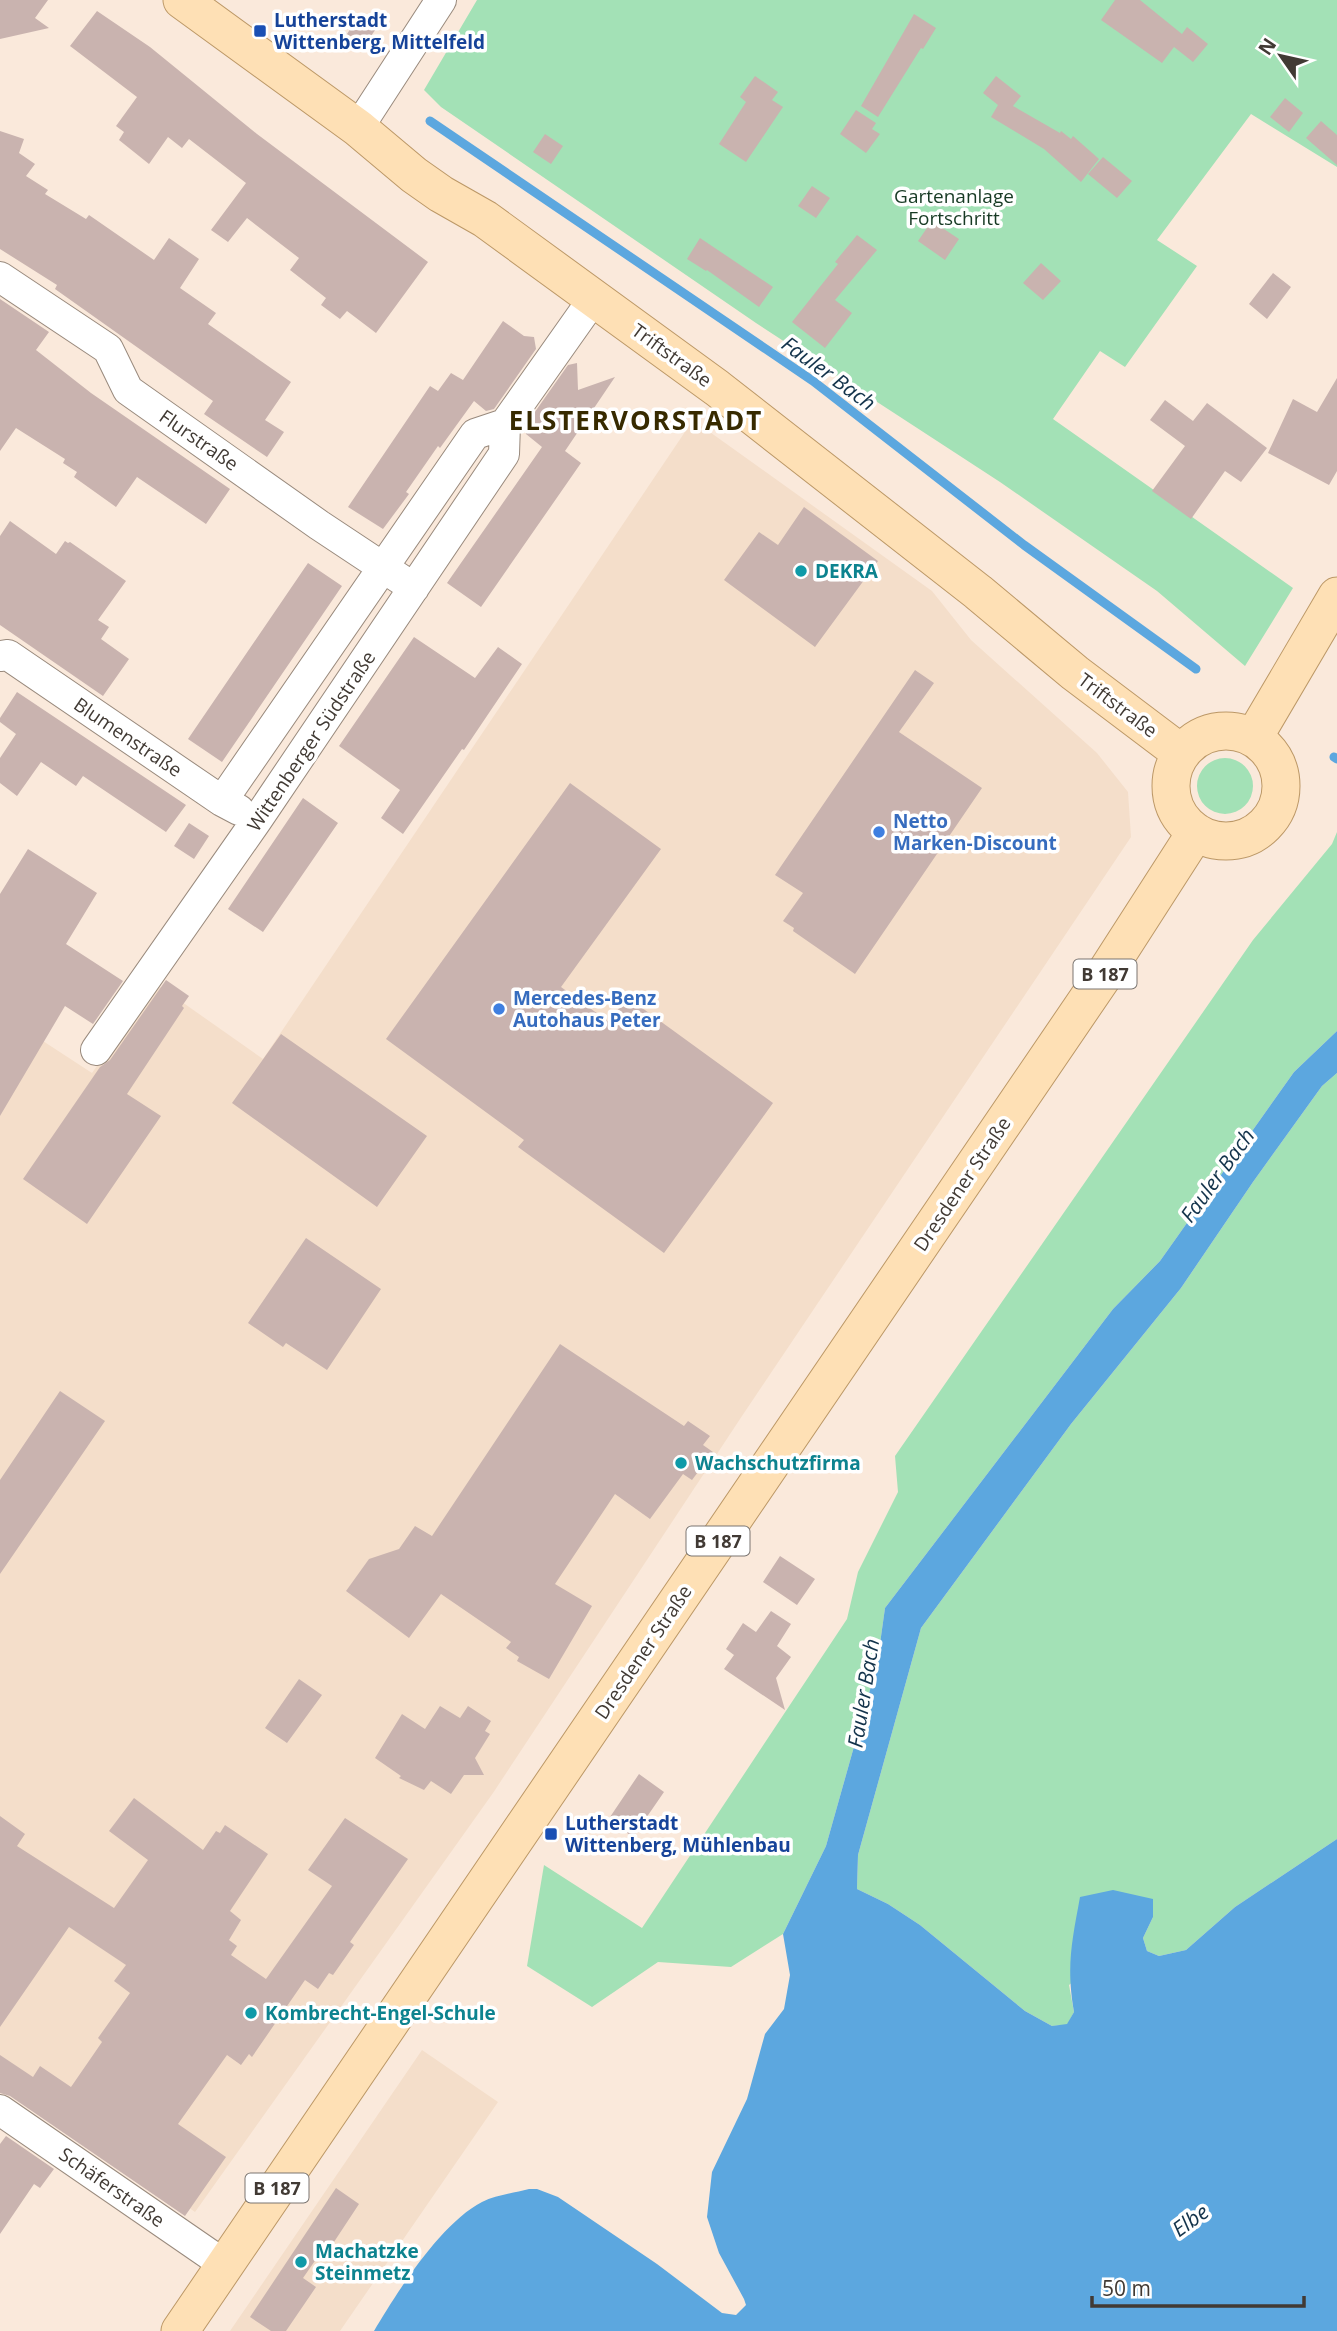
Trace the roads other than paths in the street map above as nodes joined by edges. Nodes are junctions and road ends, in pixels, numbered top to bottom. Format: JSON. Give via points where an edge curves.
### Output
{"nodes":[{"id":1,"x":182,"y":0,"type":"edge"},
{"id":2,"x":441,"y":0,"type":"edge"},
{"id":3,"x":358,"y":128,"type":"junction"},
{"id":4,"x":0,"y":277,"type":"edge"},
{"id":5,"x":594,"y":298,"type":"junction"},
{"id":6,"x":505,"y":424,"type":"junction"},
{"id":7,"x":383,"y":568,"type":"junction"},
{"id":8,"x":414,"y":588,"type":"junction"},
{"id":9,"x":1337,"y":596,"type":"edge"},
{"id":10,"x":0,"y":656,"type":"edge"},
{"id":11,"x":1254,"y":737,"type":"junction"},
{"id":12,"x":1181,"y":753,"type":"junction"},
{"id":13,"x":222,"y":801,"type":"junction"},
{"id":14,"x":257,"y":820,"type":"junction"},
{"id":15,"x":1196,"y":832,"type":"junction"},
{"id":16,"x":96,"y":1050,"type":"dead end"},
{"id":17,"x":0,"y":2109,"type":"edge"},
{"id":18,"x":225,"y":2265,"type":"junction"},
{"id":19,"x":180,"y":2331,"type":"edge"}],
"edges":[{"from":1,"to":3,"type":"main road","name":"Triftstraße"},
{"from":2,"to":3,"type":"street"},
{"from":3,"to":5,"type":"main road","name":"Triftstraße","via":[[414,176],[485,219]]},
{"from":4,"to":7,"type":"street","name":"Flurstraße","via":[[108,349],[128,390]]},
{"from":5,"to":6,"type":"street","name":"Wittenberger Südstraße"},
{"from":5,"to":12,"type":"main road","name":"Triftstraße","via":[[772,430]]},
{"from":6,"to":7,"type":"street","name":"Wittenberger Südstraße","via":[[475,434]]},
{"from":6,"to":8,"type":"street","name":"Wittenberger Südstraße","via":[[504,454]]},
{"from":7,"to":8,"type":"street","name":"Flurstraße"},
{"from":7,"to":13,"type":"street","name":"Wittenberger Südstraße"},
{"from":8,"to":14,"type":"street","name":"Wittenberger Südstraße"},
{"from":9,"to":11,"type":"main road"},
{"from":10,"to":13,"type":"street","name":"Blumenstraße","via":[[8,655]]},
{"from":11,"to":12,"type":"main road","via":[[1222,730],[1193,741]]},
{"from":11,"to":15,"type":"main road","via":[[1274,757],[1280,771],[1282,786],[1274,814],[1265,826],[1239,840],[1209,839]]},
{"from":12,"to":15,"type":"main road","via":[[1172,774],[1172,796],[1180,816]]},
{"from":13,"to":14,"type":"street","name":"Blumenstraße"},
{"from":14,"to":16,"type":"street","name":"Wittenberger Südstraße"},
{"from":15,"to":18,"type":"main road","name":"Dresdener Straße","number":"B 187","via":[[1091,995]]},
{"from":17,"to":18,"type":"street","name":"Schäferstraße"},
{"from":18,"to":19,"type":"main road","name":"Dresdener Straße","number":"B 187"}]}
